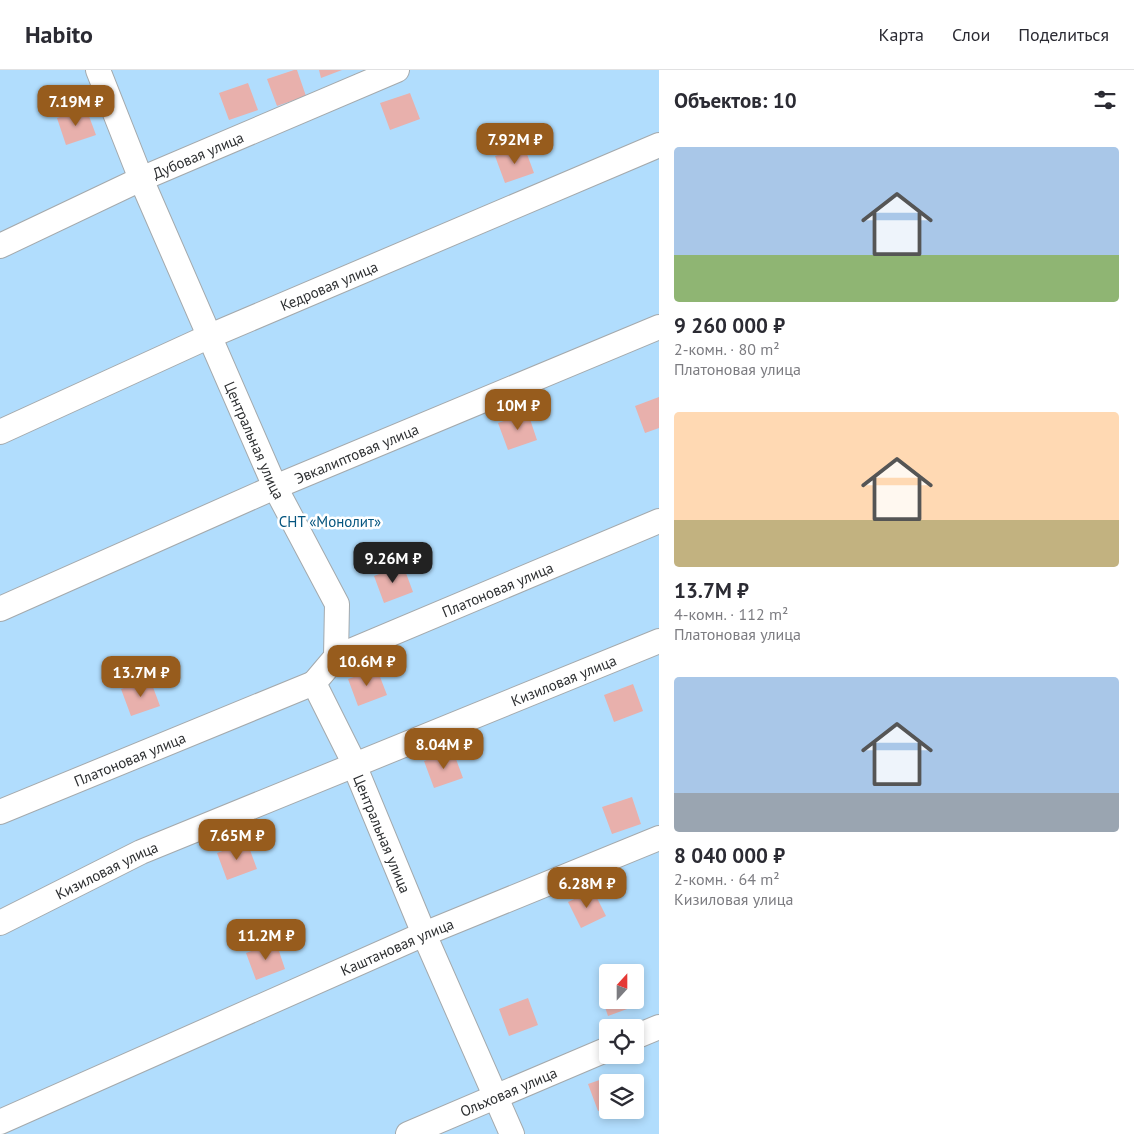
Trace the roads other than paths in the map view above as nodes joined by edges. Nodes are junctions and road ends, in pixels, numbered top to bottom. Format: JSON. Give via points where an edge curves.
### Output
{"nodes":[{"id":1,"x":98,"y":70,"type":"edge"},
{"id":2,"x":398,"y":70,"type":"edge"},
{"id":3,"x":659,"y":145,"type":"edge"},
{"id":4,"x":141,"y":179,"type":"junction"},
{"id":5,"x":0,"y":246,"type":"edge"},
{"id":6,"x":659,"y":327,"type":"edge"},
{"id":7,"x":210,"y":336,"type":"junction"},
{"id":8,"x":0,"y":432,"type":"edge"},
{"id":9,"x":275,"y":487,"type":"junction"},
{"id":10,"x":659,"y":521,"type":"edge"},
{"id":11,"x":0,"y":608,"type":"edge"},
{"id":12,"x":659,"y":641,"type":"edge"},
{"id":13,"x":336,"y":657,"type":"junction"},
{"id":14,"x":314,"y":683,"type":"junction"},
{"id":15,"x":354,"y":766,"type":"junction"},
{"id":16,"x":0,"y":812,"type":"edge"},
{"id":17,"x":659,"y":838,"type":"edge"},
{"id":18,"x":0,"y":923,"type":"edge"},
{"id":19,"x":424,"y":934,"type":"junction"},
{"id":20,"x":659,"y":1027,"type":"edge"},
{"id":21,"x":644,"y":1033,"type":"edge"},
{"id":22,"x":599,"y":1053,"type":"edge"},
{"id":23,"x":495,"y":1097,"type":"junction"},
{"id":24,"x":0,"y":1122,"type":"edge"},
{"id":25,"x":408,"y":1134,"type":"edge"},
{"id":26,"x":512,"y":1134,"type":"edge"}],
"edges":[{"from":1,"to":4,"type":"street","name":"Центральная улица"},
{"from":2,"to":4,"type":"street","name":"Дубовая улица"},
{"from":3,"to":7,"type":"street","name":"Кедровая улица"},
{"from":4,"to":5,"type":"street","name":"Дубовая улица"},
{"from":4,"to":7,"type":"street","name":"Центральная улица"},
{"from":6,"to":9,"type":"street","name":"Эвкалиптовая улица"},
{"from":7,"to":8,"type":"street","name":"Кедровая улица"},
{"from":7,"to":9,"type":"street","name":"Центральная улица"},
{"from":9,"to":11,"type":"street","name":"Эвкалиптовая улица"},
{"from":9,"to":13,"type":"street","name":"Центральная улица","via":[[337,604]]},
{"from":10,"to":13,"type":"street","name":"Платоновая улица"},
{"from":12,"to":15,"type":"street","name":"Кизиловая улица"},
{"from":13,"to":14,"type":"street"},
{"from":14,"to":15,"type":"street","name":"Центральная улица"},
{"from":14,"to":16,"type":"street","name":"Платоновая улица"},
{"from":15,"to":18,"type":"street","name":"Кизиловая улица","via":[[141,852]]},
{"from":15,"to":19,"type":"street","name":"Центральная улица"},
{"from":17,"to":19,"type":"street","name":"Каштановая улица"},
{"from":19,"to":23,"type":"street","name":"Центральная улица"},
{"from":19,"to":24,"type":"street","name":"Каштановая улица"},
{"from":20,"to":21,"type":"street"},
{"from":22,"to":23,"type":"street","name":"Ольховая улица"},
{"from":23,"to":25,"type":"street","name":"Ольховая улица"},
{"from":23,"to":26,"type":"street","name":"Центральная улица"}]}
